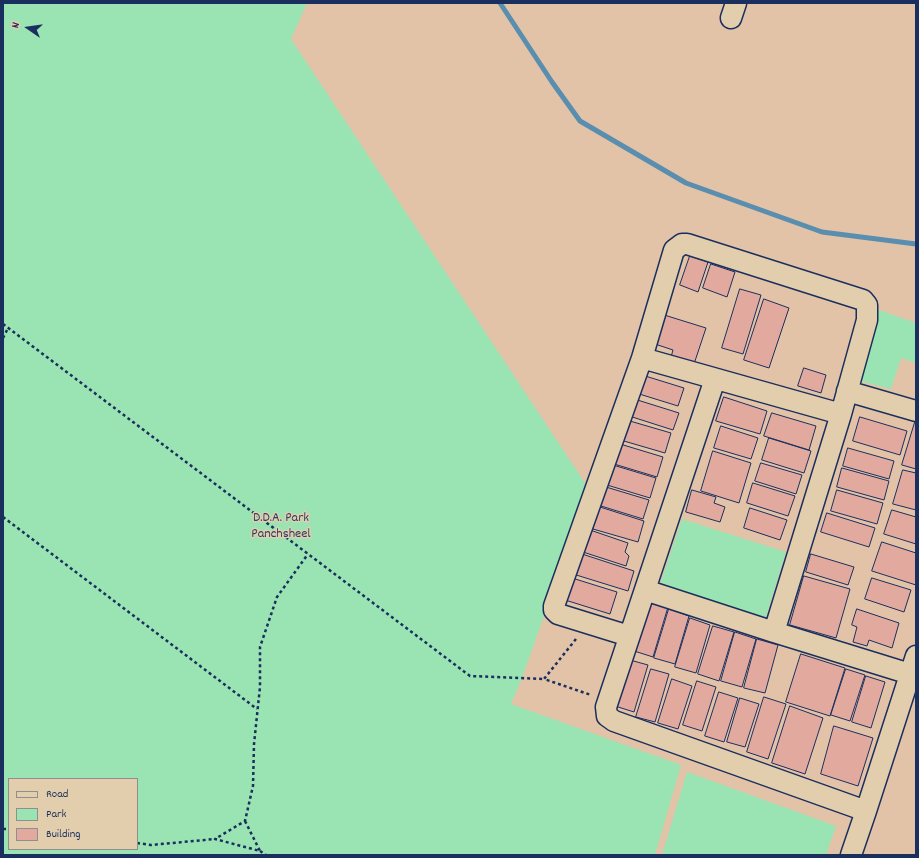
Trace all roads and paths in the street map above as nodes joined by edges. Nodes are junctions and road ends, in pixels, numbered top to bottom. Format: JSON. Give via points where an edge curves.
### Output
{"nodes":[{"id":1,"x":3,"y":324,"type":"edge"},
{"id":2,"x":8,"y":328,"type":"junction"},
{"id":3,"x":3,"y":338,"type":"edge"},
{"id":4,"x":642,"y":358,"type":"junction"},
{"id":5,"x":715,"y":380,"type":"junction"},
{"id":6,"x":847,"y":391,"type":"junction"},
{"id":7,"x":916,"y":411,"type":"edge"},
{"id":8,"x":841,"y":414,"type":"junction"},
{"id":9,"x":3,"y":517,"type":"edge"},
{"id":10,"x":308,"y":554,"type":"junction"},
{"id":11,"x":645,"y":590,"type":"junction"},
{"id":12,"x":589,"y":623,"type":"junction"},
{"id":13,"x":774,"y":632,"type":"junction"},
{"id":14,"x":629,"y":636,"type":"junction"},
{"id":15,"x":913,"y":665,"type":"edge"},
{"id":16,"x":544,"y":679,"type":"junction"},
{"id":17,"x":608,"y":701,"type":"junction"},
{"id":18,"x":257,"y":709,"type":"junction"},
{"id":19,"x":866,"y":811,"type":"junction"},
{"id":20,"x":245,"y":821,"type":"junction"},
{"id":21,"x":215,"y":839,"type":"junction"},
{"id":22,"x":138,"y":843,"type":"edge"},
{"id":23,"x":260,"y":851,"type":"junction"},
{"id":24,"x":266,"y":855,"type":"edge"},
{"id":25,"x":851,"y":855,"type":"edge"}],
"edges":[{"from":1,"to":2,"type":"path"},
{"from":2,"to":3,"type":"path"},
{"from":2,"to":10,"type":"path"},
{"from":4,"to":5,"type":"street"},
{"from":4,"to":6,"type":"street","via":[[674,250],[682,244],[687,244],[863,300],[867,306],[867,320]]},
{"from":4,"to":12,"type":"street","via":[[554,606],[558,614]]},
{"from":5,"to":8,"type":"street"},
{"from":5,"to":11,"type":"street"},
{"from":6,"to":7,"type":"street"},
{"from":6,"to":8,"type":"street"},
{"from":8,"to":13,"type":"street"},
{"from":9,"to":18,"type":"path"},
{"from":10,"to":16,"type":"path","via":[[470,676]]},
{"from":10,"to":18,"type":"path","via":[[277,597],[260,647]]},
{"from":11,"to":13,"type":"street"},
{"from":11,"to":14,"type":"street"},
{"from":12,"to":14,"type":"street"},
{"from":12,"to":16,"type":"path"},
{"from":13,"to":15,"type":"street"},
{"from":14,"to":17,"type":"street"},
{"from":15,"to":19,"type":"street"},
{"from":16,"to":17,"type":"path"},
{"from":17,"to":19,"type":"street","via":[[605,712],[614,721]]},
{"from":18,"to":20,"type":"path","via":[[253,786]]},
{"from":19,"to":25,"type":"street"},
{"from":20,"to":21,"type":"path"},
{"from":20,"to":23,"type":"path"},
{"from":21,"to":22,"type":"path","via":[[151,845]]},
{"from":21,"to":23,"type":"path"},
{"from":23,"to":24,"type":"path"}]}
